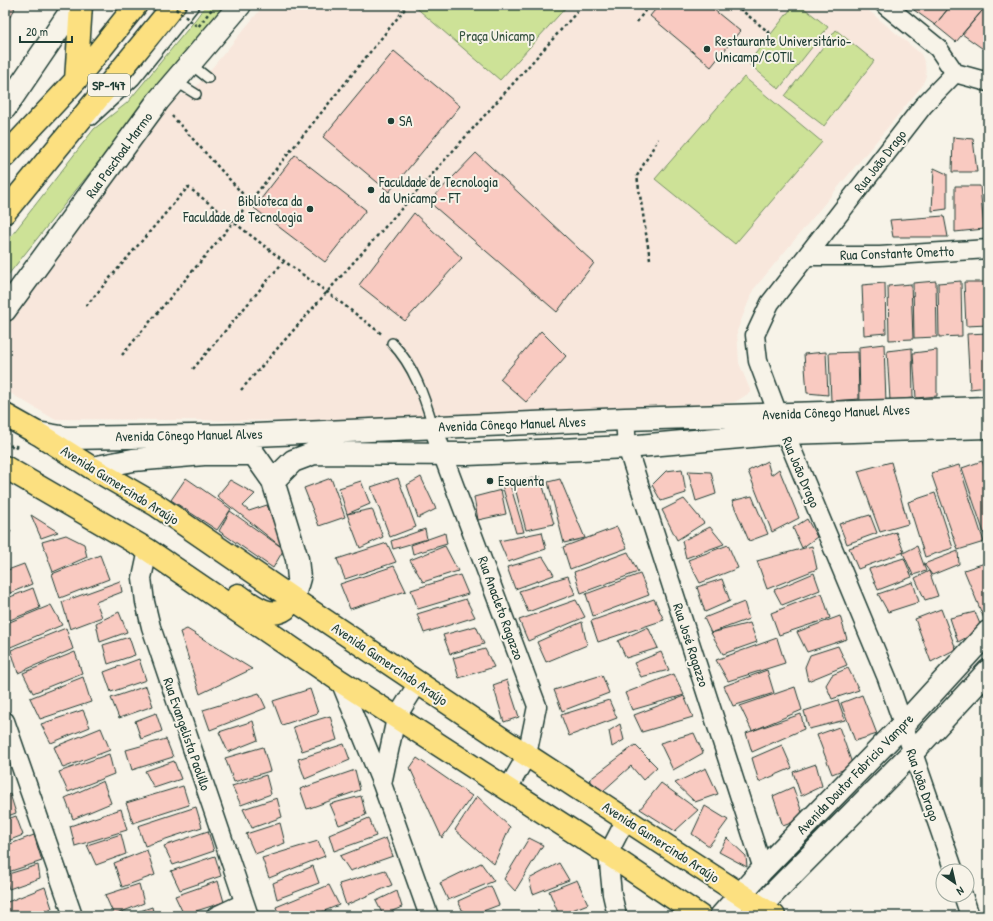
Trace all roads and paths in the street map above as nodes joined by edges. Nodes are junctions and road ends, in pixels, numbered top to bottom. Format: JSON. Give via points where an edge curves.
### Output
{"nodes":[{"id":1,"x":75,"y":5,"type":"edge"},
{"id":2,"x":81,"y":5,"type":"edge"},
{"id":3,"x":136,"y":5,"type":"edge"},
{"id":4,"x":171,"y":5,"type":"edge"},
{"id":5,"x":174,"y":5,"type":"edge"},
{"id":6,"x":195,"y":5,"type":"edge"},
{"id":7,"x":215,"y":5,"type":"edge"},
{"id":8,"x":240,"y":5,"type":"edge"},
{"id":9,"x":408,"y":5,"type":"edge"},
{"id":10,"x":579,"y":5,"type":"edge"},
{"id":11,"x":650,"y":5,"type":"edge"},
{"id":12,"x":734,"y":5,"type":"edge"},
{"id":13,"x":885,"y":5,"type":"edge"},
{"id":14,"x":637,"y":22,"type":"dead end"},
{"id":15,"x":771,"y":34,"type":"dead end"},
{"id":16,"x":189,"y":63,"type":"junction"},
{"id":17,"x":955,"y":73,"type":"junction"},
{"id":18,"x":208,"y":78,"type":"dead end"},
{"id":19,"x":76,"y":80,"type":"junction"},
{"id":20,"x":175,"y":81,"type":"junction"},
{"id":21,"x":988,"y":82,"type":"edge"},
{"id":22,"x":196,"y":94,"type":"dead end"},
{"id":23,"x":158,"y":101,"type":"junction"},
{"id":24,"x":5,"y":108,"type":"edge"},
{"id":25,"x":658,"y":138,"type":"dead end"},
{"id":26,"x":5,"y":156,"type":"edge"},
{"id":27,"x":44,"y":164,"type":"junction"},
{"id":28,"x":250,"y":202,"type":"junction"},
{"id":29,"x":5,"y":212,"type":"edge"},
{"id":30,"x":234,"y":222,"type":"junction"},
{"id":31,"x":988,"y":249,"type":"edge"},
{"id":32,"x":807,"y":256,"type":"junction"},
{"id":33,"x":650,"y":259,"type":"dead end"},
{"id":34,"x":284,"y":261,"type":"junction"},
{"id":35,"x":326,"y":292,"type":"junction"},
{"id":36,"x":86,"y":306,"type":"dead end"},
{"id":37,"x":5,"y":310,"type":"edge"},
{"id":38,"x":392,"y":343,"type":"joint"},
{"id":39,"x":122,"y":355,"type":"dead end"},
{"id":40,"x":193,"y":369,"type":"dead end"},
{"id":41,"x":241,"y":390,"type":"dead end"},
{"id":42,"x":988,"y":408,"type":"edge"},
{"id":43,"x":5,"y":415,"type":"edge"},
{"id":44,"x":625,"y":419,"type":"junction"},
{"id":45,"x":781,"y":424,"type":"junction"},
{"id":46,"x":433,"y":426,"type":"junction"},
{"id":47,"x":988,"y":427,"type":"edge"},
{"id":48,"x":37,"y":433,"type":"junction"},
{"id":49,"x":254,"y":444,"type":"junction"},
{"id":50,"x":626,"y":446,"type":"junction"},
{"id":51,"x":442,"y":453,"type":"junction"},
{"id":52,"x":5,"y":467,"type":"edge"},
{"id":53,"x":92,"y":468,"type":"junction"},
{"id":54,"x":273,"y":481,"type":"junction"},
{"id":55,"x":128,"y":539,"type":"junction"},
{"id":56,"x":148,"y":550,"type":"junction"},
{"id":57,"x":293,"y":599,"type":"junction"},
{"id":58,"x":988,"y":632,"type":"edge"},
{"id":59,"x":988,"y":671,"type":"edge"},
{"id":60,"x":340,"y":681,"type":"junction"},
{"id":61,"x":418,"y":683,"type":"junction"},
{"id":62,"x":396,"y":718,"type":"junction"},
{"id":63,"x":5,"y":721,"type":"edge"},
{"id":64,"x":903,"y":726,"type":"junction"},
{"id":65,"x":912,"y":753,"type":"junction"},
{"id":66,"x":527,"y":755,"type":"junction"},
{"id":67,"x":382,"y":784,"type":"junction"},
{"id":68,"x":507,"y":790,"type":"junction"},
{"id":69,"x":626,"y":819,"type":"junction"},
{"id":70,"x":608,"y":854,"type":"junction"},
{"id":71,"x":951,"y":863,"type":"edge"},
{"id":72,"x":763,"y":869,"type":"junction"},
{"id":73,"x":740,"y":893,"type":"junction"},
{"id":74,"x":966,"y":903,"type":"edge"},
{"id":75,"x":247,"y":910,"type":"edge"},
{"id":76,"x":762,"y":913,"type":"edge"},
{"id":77,"x":73,"y":916,"type":"edge"},
{"id":78,"x":216,"y":916,"type":"edge"},
{"id":79,"x":429,"y":916,"type":"edge"},
{"id":80,"x":617,"y":916,"type":"edge"},
{"id":81,"x":700,"y":916,"type":"edge"},
{"id":82,"x":721,"y":916,"type":"edge"},
{"id":83,"x":970,"y":916,"type":"edge"}],
"edges":[{"from":1,"to":24,"type":"street"},
{"from":2,"to":19,"type":"highway"},
{"from":3,"to":19,"type":"highway","number":"SP-147"},
{"from":4,"to":7,"type":"path","bridge":true,"via":[[198,27]]},
{"from":5,"to":27,"type":"highway","number":"SP-147"},
{"from":6,"to":27,"type":"lane","via":[[135,80]]},
{"from":8,"to":16,"type":"street","name":"Rua Paschoal Marmo"},
{"from":9,"to":28,"type":"path"},
{"from":10,"to":35,"type":"path","via":[[576,13]]},
{"from":11,"to":14,"type":"path"},
{"from":12,"to":15,"type":"path"},
{"from":13,"to":17,"type":"street","via":[[938,48]]},
{"from":16,"to":18,"type":"lane"},
{"from":16,"to":20,"type":"street","name":"Rua Paschoal Marmo"},
{"from":17,"to":21,"type":"street"},
{"from":17,"to":32,"type":"street","name":"Rua João Drago","via":[[923,106]]},
{"from":19,"to":26,"type":"highway","number":"SP-147"},
{"from":20,"to":22,"type":"lane"},
{"from":20,"to":23,"type":"street","name":"Rua Paschoal Marmo"},
{"from":23,"to":28,"type":"path"},
{"from":23,"to":37,"type":"street","name":"Rua Paschoal Marmo"},
{"from":25,"to":33,"type":"path","via":[[637,176]]},
{"from":27,"to":29,"type":"highway","number":"SP-147"},
{"from":28,"to":30,"type":"path"},
{"from":30,"to":34,"type":"path"},
{"from":30,"to":36,"type":"path","via":[[188,187]]},
{"from":30,"to":39,"type":"path"},
{"from":31,"to":32,"type":"street","name":"Rua Constante Ometto","via":[[872,256]]},
{"from":32,"to":45,"type":"street","name":"Rua João Drago","via":[[770,303],[755,335],[758,361]]},
{"from":34,"to":35,"type":"path"},
{"from":34,"to":40,"type":"path"},
{"from":35,"to":38,"type":"path"},
{"from":35,"to":41,"type":"path"},
{"from":38,"to":46,"type":"lane","via":[[403,354],[416,376]]},
{"from":42,"to":45,"type":"street","name":"Avenida Cônego Manuel Alves"},
{"from":43,"to":48,"type":"highway","name":"Avenida Gumercindo Araújo"},
{"from":44,"to":45,"type":"street","name":"Avenida Cônego Manuel Alves"},
{"from":44,"to":46,"type":"street","name":"Avenida Cônego Manuel Alves","via":[[465,427]]},
{"from":44,"to":50,"type":"street","name":"Rua José Ragazzo"},
{"from":45,"to":47,"type":"street","name":"Avenida Cônego Manuel Alves"},
{"from":45,"to":50,"type":"street","name":"Avenida Cônego Manuel Alves"},
{"from":45,"to":64,"type":"street","name":"Rua João Drago","via":[[886,678]]},
{"from":46,"to":49,"type":"street","name":"Avenida Cônego Manuel Alves"},
{"from":46,"to":51,"type":"street","name":"Rua Anacleto Ragazzo"},
{"from":48,"to":49,"type":"street","name":"Avenida Cônego Manuel Alves","via":[[67,438]]},
{"from":48,"to":53,"type":"highway","name":"Avenida Gumercindo Araújo"},
{"from":49,"to":53,"type":"street","name":"Avenida Cônego Manuel Alves","via":[[204,454],[133,460]]},
{"from":49,"to":54,"type":"street"},
{"from":50,"to":51,"type":"street","name":"Avenida Cônego Manuel Alves"},
{"from":50,"to":72,"type":"street","name":"Rua José Ragazzo"},
{"from":51,"to":54,"type":"street","name":"Avenida Cônego Manuel Alves","via":[[314,453],[293,461]]},
{"from":51,"to":66,"type":"street","name":"Rua Anacleto Ragazzo","via":[[537,706]]},
{"from":52,"to":55,"type":"highway"},
{"from":53,"to":57,"type":"highway","name":"Avenida Gumercindo Araújo","via":[[156,505]]},
{"from":54,"to":57,"type":"street","via":[[297,559],[299,578]]},
{"from":55,"to":56,"type":"highway"},
{"from":55,"to":57,"type":"highway","via":[[150,540],[262,610],[276,613]]},
{"from":56,"to":60,"type":"highway"},
{"from":56,"to":75,"type":"street","name":"Rua Evangelista Paolillo","via":[[142,578],[151,626]]},
{"from":57,"to":61,"type":"highway","name":"Avenida Gumercindo Araújo"},
{"from":58,"to":64,"type":"street","name":"Avenida Doutor Fabricio Vampre"},
{"from":59,"to":65,"type":"street","name":"Avenida Doutor Fabricio Vampre"},
{"from":60,"to":62,"type":"highway"},
{"from":60,"to":67,"type":"street"},
{"from":61,"to":62,"type":"street"},
{"from":61,"to":66,"type":"highway","name":"Avenida Gumercindo Araújo"},
{"from":62,"to":67,"type":"street"},
{"from":62,"to":68,"type":"highway"},
{"from":63,"to":77,"type":"street"},
{"from":64,"to":65,"type":"street","name":"Rua João Drago"},
{"from":64,"to":72,"type":"street","name":"Avenida Doutor Fabricio Vampre"},
{"from":65,"to":71,"type":"street","name":"Rua João Drago"},
{"from":65,"to":76,"type":"street","name":"Avenida Doutor Fabricio Vampre"},
{"from":66,"to":68,"type":"street","name":"Rua Anacleto Ragazzo"},
{"from":66,"to":69,"type":"highway","name":"Avenida Gumercindo Araújo"},
{"from":67,"to":79,"type":"street"},
{"from":68,"to":70,"type":"highway"},
{"from":69,"to":70,"type":"street"},
{"from":69,"to":73,"type":"highway","name":"Avenida Gumercindo Araújo"},
{"from":70,"to":80,"type":"street"},
{"from":70,"to":81,"type":"highway"},
{"from":72,"to":73,"type":"street","name":"Avenida Doutor Fabricio Vampre"},
{"from":73,"to":76,"type":"highway","name":"Avenida Gumercindo Araújo"},
{"from":73,"to":82,"type":"street","name":"Avenida Doutor Fabricio Vampre"},
{"from":74,"to":83,"type":"street"},
{"from":75,"to":78,"type":"street"}]}
